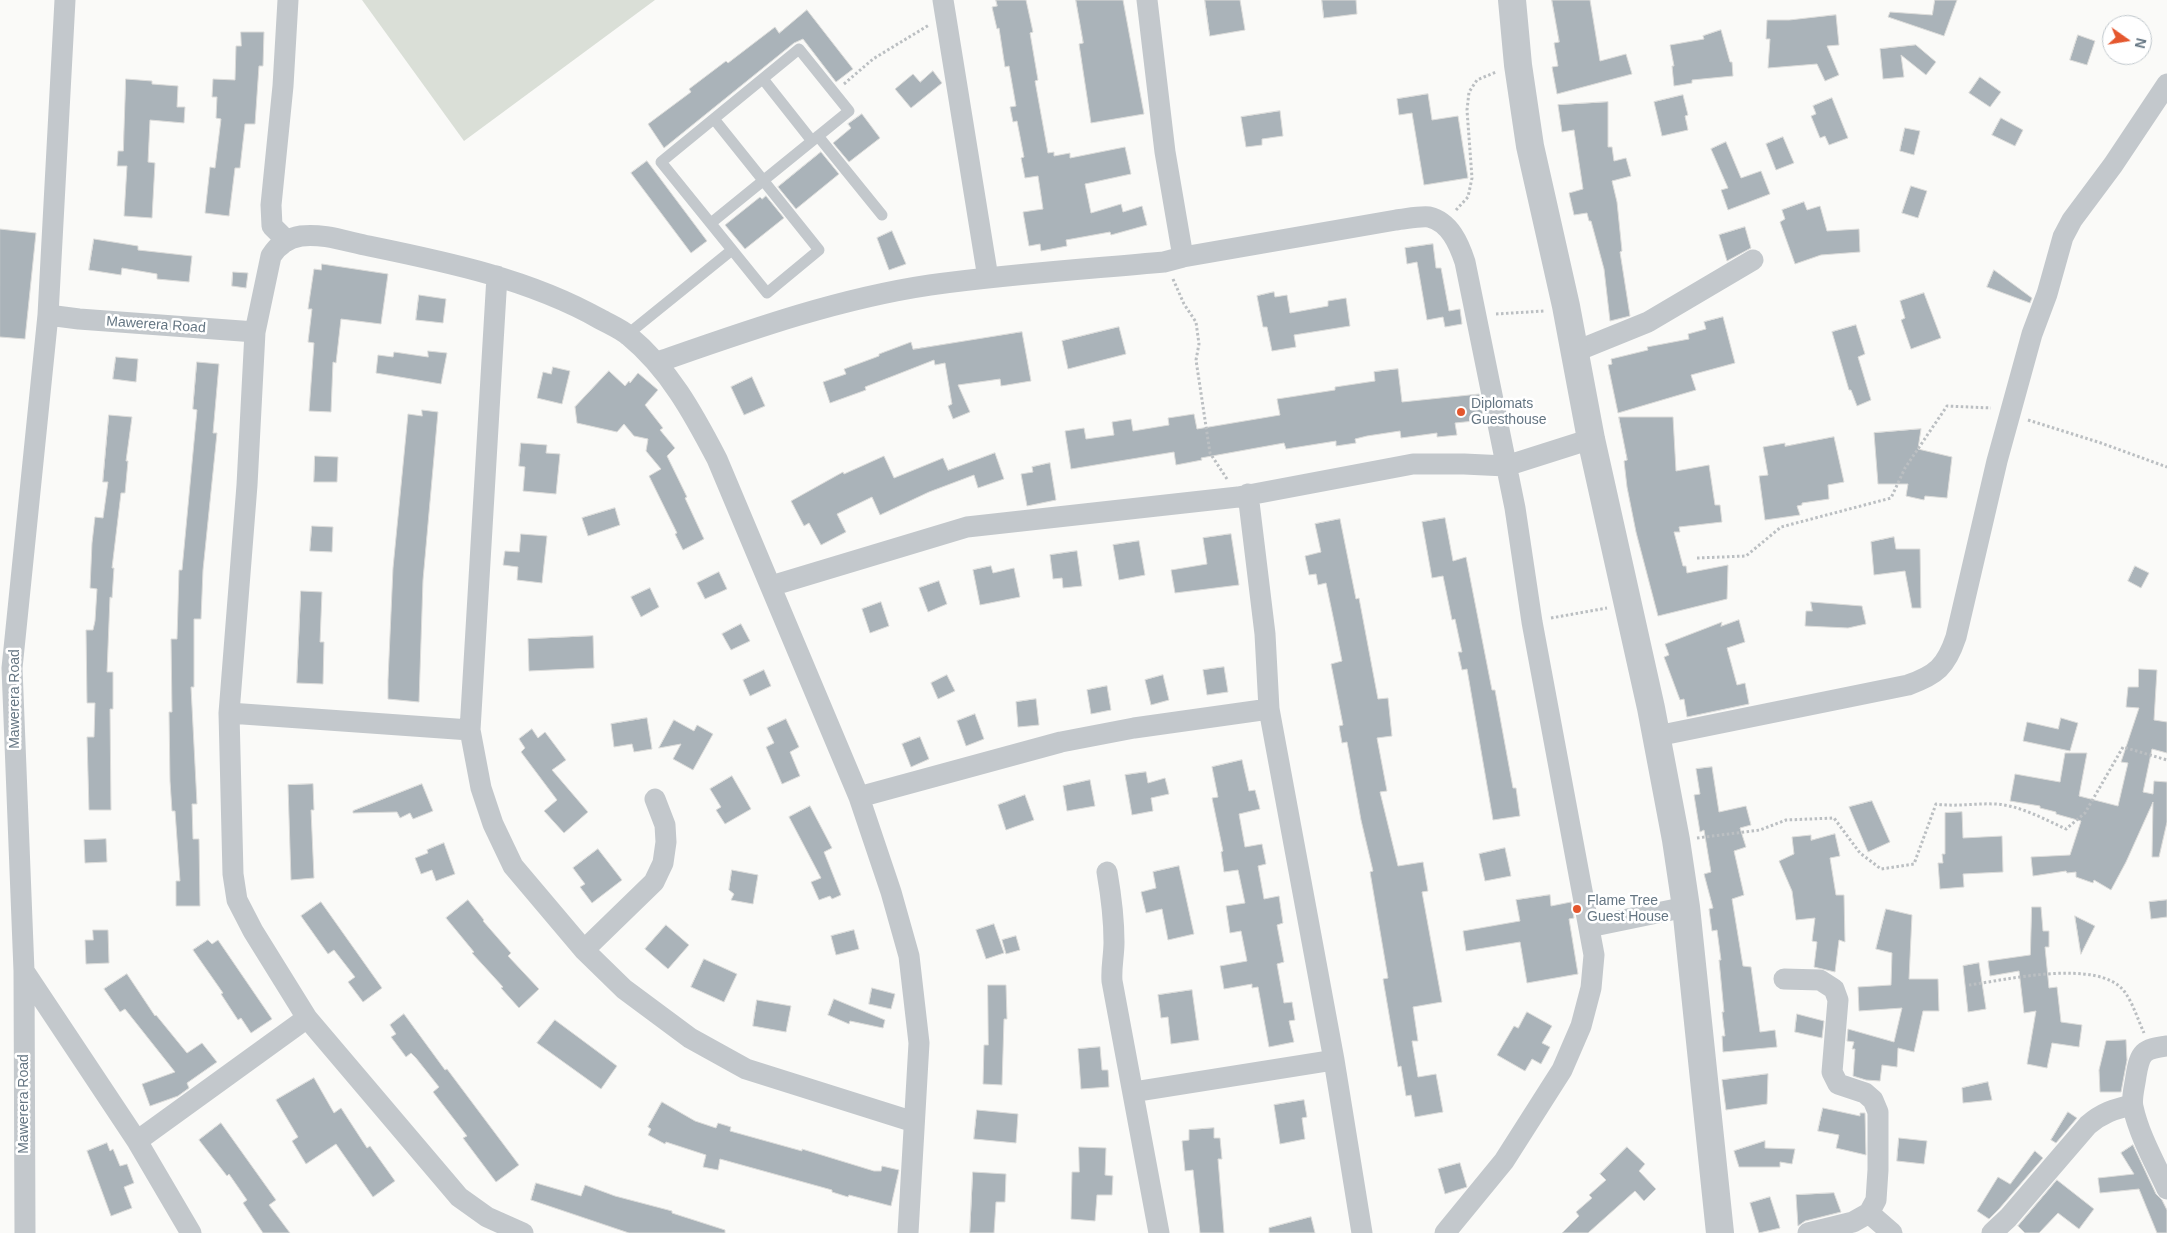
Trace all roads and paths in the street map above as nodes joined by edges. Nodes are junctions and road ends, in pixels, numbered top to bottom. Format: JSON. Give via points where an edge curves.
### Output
{"nodes":[{"id":1,"x":65,"y":0,"type":"edge"},
{"id":2,"x":288,"y":0,"type":"edge"},
{"id":3,"x":1147,"y":0,"type":"edge"},
{"id":4,"x":1512,"y":0,"type":"edge"},
{"id":5,"x":944,"y":8,"type":"edge"},
{"id":6,"x":1518,"y":65,"type":"junction"},
{"id":7,"x":763,"y":79,"type":"junction"},
{"id":8,"x":2167,"y":84,"type":"edge"},
{"id":9,"x":834,"y":92,"type":"junction"},
{"id":10,"x":714,"y":119,"type":"junction"},
{"id":11,"x":815,"y":138,"type":"junction"},
{"id":12,"x":764,"y":180,"type":"junction"},
{"id":13,"x":882,"y":216,"type":"dead end"},
{"id":14,"x":711,"y":223,"type":"junction"},
{"id":15,"x":1444,"y":224,"type":"junction"},
{"id":16,"x":287,"y":241,"type":"junction"},
{"id":17,"x":732,"y":250,"type":"junction"},
{"id":18,"x":1174,"y":260,"type":"junction"},
{"id":19,"x":1753,"y":260,"type":"dead end"},
{"id":20,"x":497,"y":276,"type":"junction"},
{"id":21,"x":988,"y":278,"type":"junction"},
{"id":22,"x":1566,"y":306,"type":"junction"},
{"id":23,"x":48,"y":315,"type":"junction"},
{"id":24,"x":1475,"y":315,"type":"junction"},
{"id":25,"x":255,"y":332,"type":"junction"},
{"id":26,"x":628,"y":334,"type":"junction"},
{"id":27,"x":1574,"y":352,"type":"junction"},
{"id":28,"x":658,"y":362,"type":"junction"},
{"id":29,"x":2010,"y":415,"type":"junction"},
{"id":30,"x":1591,"y":439,"type":"junction"},
{"id":31,"x":1506,"y":466,"type":"junction"},
{"id":32,"x":2167,"y":467,"type":"edge"},
{"id":33,"x":1243,"y":496,"type":"junction"},
{"id":34,"x":1697,"y":558,"type":"dead end"},
{"id":35,"x":771,"y":586,"type":"junction"},
{"id":36,"x":1627,"y":604,"type":"junction"},
{"id":37,"x":1532,"y":622,"type":"junction"},
{"id":38,"x":6,"y":668,"type":"edge"},
{"id":39,"x":1269,"y":709,"type":"junction"},
{"id":40,"x":229,"y":713,"type":"junction"},
{"id":41,"x":470,"y":730,"type":"junction"},
{"id":42,"x":1657,"y":736,"type":"junction"},
{"id":43,"x":2167,"y":760,"type":"edge"},
{"id":44,"x":859,"y":797,"type":"junction"},
{"id":45,"x":655,"y":799,"type":"dead end"},
{"id":46,"x":1676,"y":840,"type":"junction"},
{"id":47,"x":1107,"y":872,"type":"dead end"},
{"id":48,"x":1686,"y":907,"type":"junction"},
{"id":49,"x":1589,"y":927,"type":"junction"},
{"id":50,"x":584,"y":950,"type":"junction"},
{"id":51,"x":24,"y":971,"type":"junction"},
{"id":52,"x":1784,"y":978,"type":"dead end"},
{"id":53,"x":1969,"y":985,"type":"dead end"},
{"id":54,"x":307,"y":1018,"type":"junction"},
{"id":55,"x":2158,"y":1047,"type":"edge"},
{"id":56,"x":1334,"y":1060,"type":"junction"},
{"id":57,"x":1132,"y":1092,"type":"junction"},
{"id":58,"x":2132,"y":1105,"type":"junction"},
{"id":59,"x":914,"y":1122,"type":"junction"},
{"id":60,"x":137,"y":1141,"type":"junction"},
{"id":61,"x":2167,"y":1189,"type":"edge"},
{"id":62,"x":1869,"y":1213,"type":"junction"},
{"id":63,"x":25,"y":1233,"type":"edge"},
{"id":64,"x":190,"y":1233,"type":"edge"},
{"id":65,"x":523,"y":1233,"type":"edge"},
{"id":66,"x":908,"y":1233,"type":"edge"},
{"id":67,"x":1159,"y":1233,"type":"edge"},
{"id":68,"x":1362,"y":1233,"type":"edge"},
{"id":69,"x":1445,"y":1233,"type":"edge"},
{"id":70,"x":1720,"y":1233,"type":"edge"},
{"id":71,"x":1808,"y":1233,"type":"edge"},
{"id":72,"x":1892,"y":1233,"type":"edge"},
{"id":73,"x":1992,"y":1233,"type":"edge"}],
"edges":[{"from":1,"to":23,"type":"street"},
{"from":2,"to":16,"type":"street","via":[[271,205],[272,226]]},
{"from":3,"to":18,"type":"street"},
{"from":4,"to":6,"type":"street"},
{"from":5,"to":9,"type":"path","via":[[873,59]]},
{"from":5,"to":21,"type":"street"},
{"from":6,"to":15,"type":"path","via":[[1477,80],[1469,92],[1467,110],[1472,178],[1468,197]]},
{"from":6,"to":22,"type":"street","via":[[1530,146]]},
{"from":7,"to":9,"type":"lane","via":[[799,49]]},
{"from":7,"to":10,"type":"lane"},
{"from":7,"to":11,"type":"lane"},
{"from":8,"to":29,"type":"street","via":[[2063,237]]},
{"from":9,"to":11,"type":"lane","via":[[849,111]]},
{"from":10,"to":12,"type":"lane"},
{"from":10,"to":14,"type":"lane","via":[[661,162]]},
{"from":11,"to":12,"type":"lane"},
{"from":11,"to":13,"type":"lane"},
{"from":12,"to":14,"type":"lane"},
{"from":12,"to":17,"type":"lane","via":[[820,250],[767,293]]},
{"from":14,"to":17,"type":"lane"},
{"from":15,"to":18,"type":"street","via":[[1428,217],[1396,220]]},
{"from":15,"to":24,"type":"street","via":[[1457,240],[1465,262]]},
{"from":16,"to":20,"type":"street","via":[[301,236],[318,236]]},
{"from":16,"to":25,"type":"street","via":[[277,246],[271,256]]},
{"from":17,"to":26,"type":"lane"},
{"from":18,"to":21,"type":"street"},
{"from":18,"to":33,"type":"path","via":[[1184,304],[1196,322],[1199,344],[1196,360],[1210,453]]},
{"from":19,"to":27,"type":"street","via":[[1648,322]]},
{"from":20,"to":26,"type":"street","via":[[578,306]]},
{"from":20,"to":41,"type":"street"},
{"from":21,"to":28,"type":"street","via":[[861,298],[768,323]]},
{"from":22,"to":24,"type":"path","via":[[1553,311]]},
{"from":22,"to":27,"type":"street"},
{"from":23,"to":25,"type":"street","name":"Mawerera Road"},
{"from":23,"to":38,"type":"street","name":"Mawerera Road"},
{"from":24,"to":31,"type":"street"},
{"from":25,"to":40,"type":"street"},
{"from":26,"to":28,"type":"street"},
{"from":27,"to":30,"type":"street"},
{"from":28,"to":35,"type":"street","via":[[689,406],[717,459]]},
{"from":29,"to":32,"type":"path","via":[[2101,442]]},
{"from":29,"to":34,"type":"path","via":[[1989,408],[1947,406],[1905,468],[1892,498],[1781,526],[1746,556]]},
{"from":29,"to":42,"type":"street","via":[[1982,517],[1956,637],[1947,660],[1939,670],[1929,678],[1908,685]]},
{"from":30,"to":31,"type":"street"},
{"from":30,"to":36,"type":"street"},
{"from":31,"to":33,"type":"street","via":[[1414,464]]},
{"from":31,"to":37,"type":"street"},
{"from":33,"to":35,"type":"street","via":[[967,527]]},
{"from":33,"to":39,"type":"street","via":[[1264,634]]},
{"from":35,"to":44,"type":"street"},
{"from":36,"to":37,"type":"path"},
{"from":36,"to":42,"type":"street"},
{"from":37,"to":49,"type":"street"},
{"from":38,"to":51,"type":"street","name":"Mawerera Road"},
{"from":39,"to":44,"type":"street","via":[[1061,742]]},
{"from":39,"to":56,"type":"street"},
{"from":40,"to":41,"type":"street"},
{"from":40,"to":54,"type":"street","via":[[231,836],[237,900]]},
{"from":41,"to":50,"type":"street","via":[[481,788],[493,824],[513,866]]},
{"from":42,"to":46,"type":"street"},
{"from":43,"to":46,"type":"path","via":[[2123,747],[2085,812],[2066,828],[2025,811],[1996,804],[1936,804],[1914,864],[1881,869],[1860,853],[1834,818],[1786,820],[1760,830]]},
{"from":44,"to":59,"type":"street","via":[[909,956],[919,1042]]},
{"from":45,"to":50,"type":"street","via":[[665,826],[663,863],[654,882]]},
{"from":46,"to":48,"type":"street"},
{"from":47,"to":57,"type":"street","via":[[1114,935],[1112,981]]},
{"from":48,"to":49,"type":"street"},
{"from":48,"to":70,"type":"street"},
{"from":49,"to":69,"type":"street","via":[[1594,955],[1591,988],[1581,1026],[1562,1070],[1504,1161]]},
{"from":50,"to":59,"type":"street","via":[[624,989],[690,1038],[746,1070]]},
{"from":51,"to":60,"type":"street"},
{"from":51,"to":63,"type":"street","name":"Mawerera Road"},
{"from":52,"to":62,"type":"street","via":[[1820,980],[1834,989],[1838,1000],[1832,1072],[1838,1084],[1865,1093],[1873,1100],[1878,1112],[1876,1200]]},
{"from":53,"to":55,"type":"path","via":[[2060,972],[2105,978],[2124,991]]},
{"from":54,"to":60,"type":"street"},
{"from":54,"to":65,"type":"street","via":[[459,1197],[487,1217]]},
{"from":55,"to":58,"type":"street","via":[[2142,1054]]},
{"from":56,"to":57,"type":"street"},
{"from":56,"to":68,"type":"street"},
{"from":57,"to":67,"type":"street"},
{"from":58,"to":61,"type":"street"},
{"from":58,"to":73,"type":"street","via":[[2111,1110],[2088,1125]]},
{"from":59,"to":66,"type":"street"},
{"from":60,"to":64,"type":"street"},
{"from":62,"to":71,"type":"street","via":[[1853,1222]]},
{"from":62,"to":72,"type":"street"}]}
